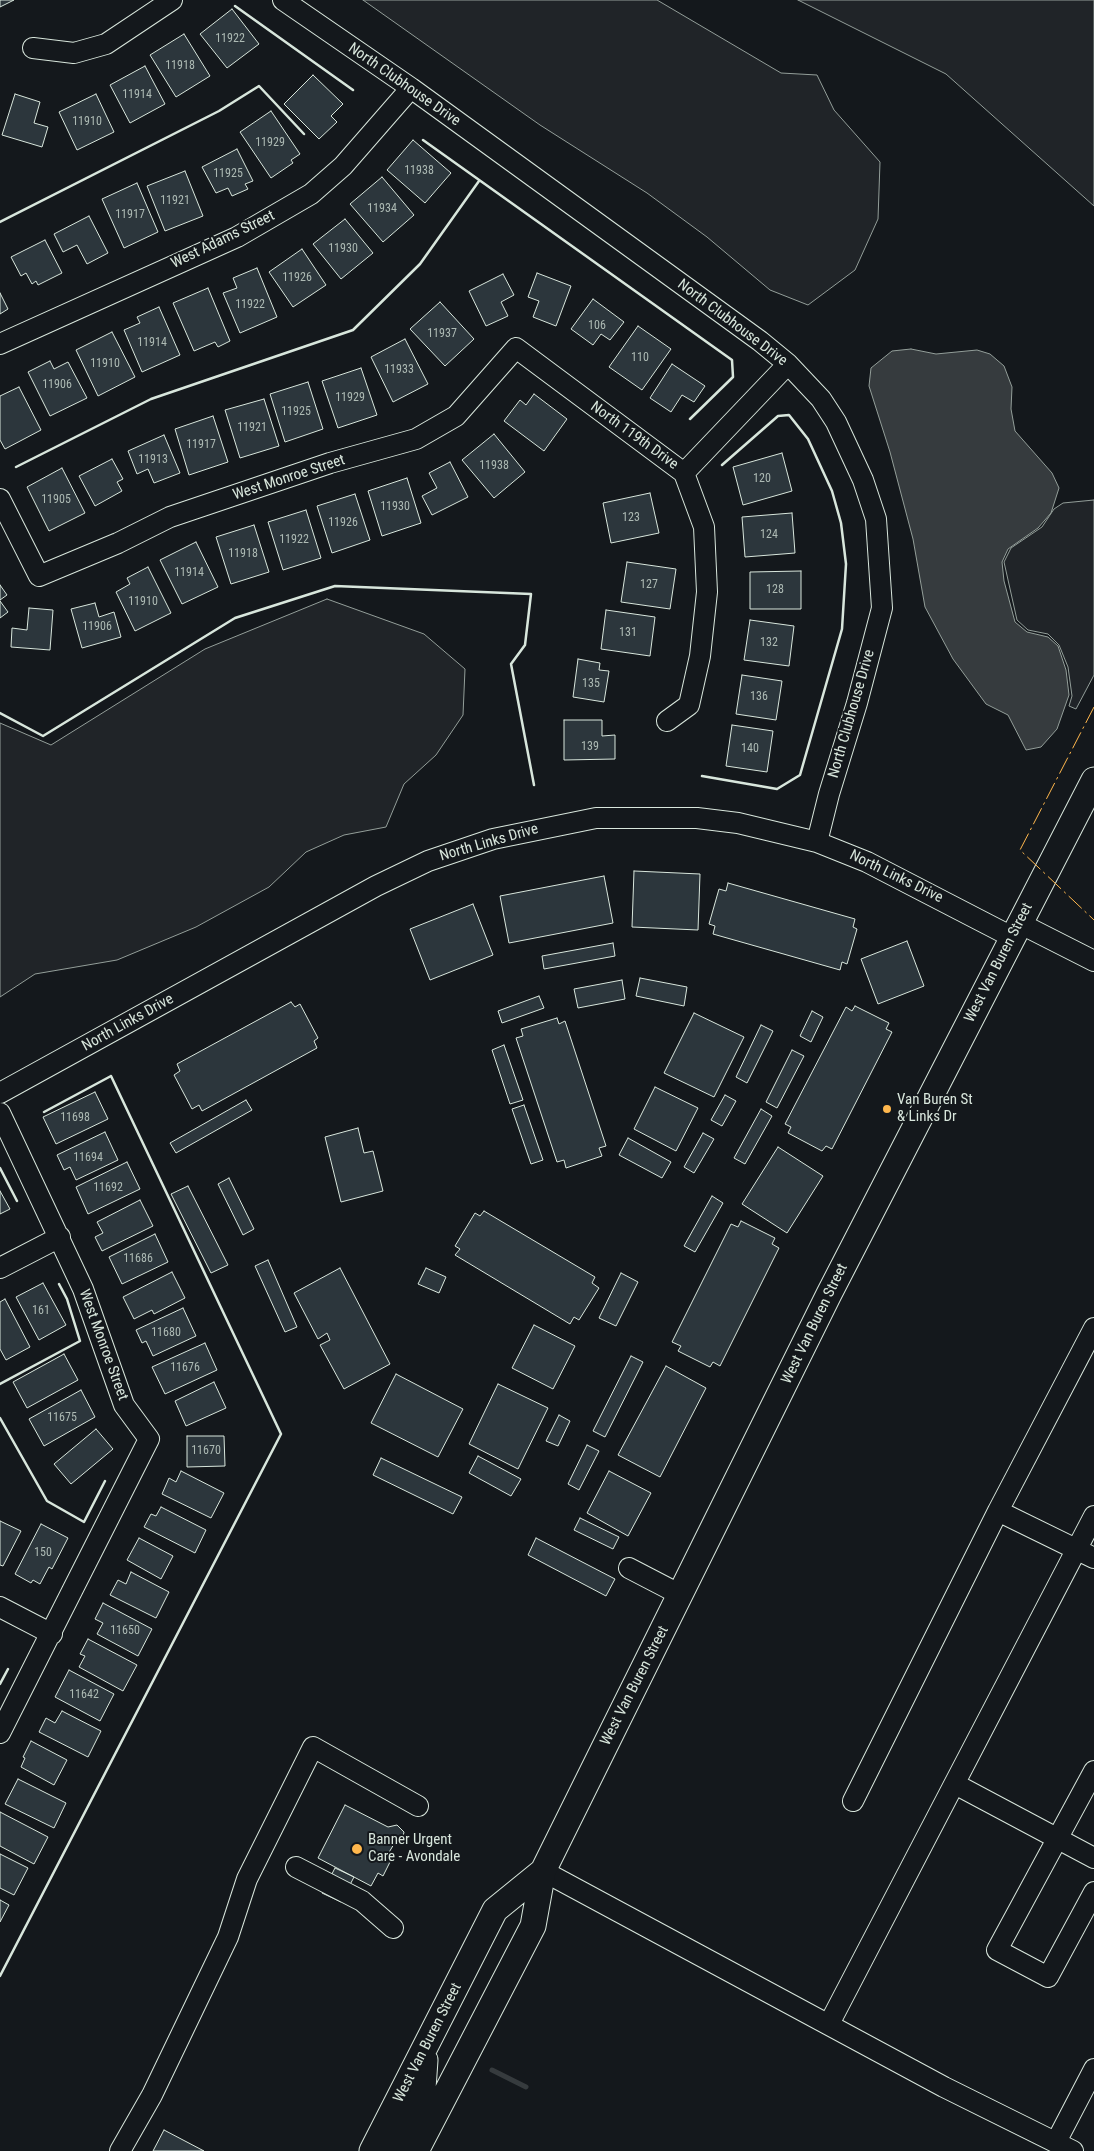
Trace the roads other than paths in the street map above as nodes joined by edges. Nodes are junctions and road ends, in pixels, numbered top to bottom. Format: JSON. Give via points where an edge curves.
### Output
{"nodes":[{"id":1,"x":172,"y":0,"type":"edge"},
{"id":2,"x":283,"y":0,"type":"edge"},
{"id":3,"x":33,"y":48,"type":"dead end"},
{"id":4,"x":410,"y":88,"type":"junction"},
{"id":5,"x":0,"y":344,"type":"edge"},
{"id":6,"x":516,"y":348,"type":"joint"},
{"id":7,"x":788,"y":364,"type":"junction"},
{"id":8,"x":684,"y":473,"type":"junction"},
{"id":9,"x":0,"y":499,"type":"edge"},
{"id":10,"x":667,"y":722,"type":"dead end"},
{"id":11,"x":1094,"y":780,"type":"edge"},
{"id":12,"x":816,"y":842,"type":"junction"},
{"id":13,"x":1016,"y":930,"type":"junction"},
{"id":14,"x":1094,"y":961,"type":"edge"},
{"id":15,"x":0,"y":1093,"type":"edge"},
{"id":16,"x":0,"y":1112,"type":"edge"},
{"id":17,"x":60,"y":1237,"type":"junction"},
{"id":18,"x":0,"y":1268,"type":"edge"},
{"id":19,"x":1094,"y":1328,"type":"edge"},
{"id":20,"x":998,"y":1511,"type":"junction"},
{"id":21,"x":1094,"y":1516,"type":"edge"},
{"id":22,"x":1086,"y":1553,"type":"edge"},
{"id":23,"x":629,"y":1568,"type":"dead end"},
{"id":24,"x":681,"y":1595,"type":"junction"},
{"id":25,"x":0,"y":1607,"type":"edge"},
{"id":26,"x":52,"y":1634,"type":"junction"},
{"id":27,"x":0,"y":1733,"type":"edge"},
{"id":28,"x":1094,"y":1771,"type":"edge"},
{"id":29,"x":955,"y":1784,"type":"junction"},
{"id":30,"x":853,"y":1801,"type":"dead end"},
{"id":31,"x":418,"y":1806,"type":"dead end"},
{"id":32,"x":1058,"y":1838,"type":"junction"},
{"id":33,"x":1094,"y":1858,"type":"edge"},
{"id":34,"x":296,"y":1867,"type":"dead end"},
{"id":35,"x":543,"y":1871,"type":"junction"},
{"id":36,"x":1094,"y":1892,"type":"edge"},
{"id":37,"x":393,"y":1928,"type":"dead end"},
{"id":38,"x":829,"y":2024,"type":"junction"},
{"id":39,"x":425,"y":2050,"type":"junction"},
{"id":40,"x":1094,"y":2069,"type":"edge"},
{"id":41,"x":1064,"y":2147,"type":"edge"},
{"id":42,"x":120,"y":2151,"type":"edge"},
{"id":43,"x":372,"y":2151,"type":"edge"},
{"id":44,"x":397,"y":2151,"type":"edge"},
{"id":45,"x":416,"y":2151,"type":"edge"}],
"edges":[{"from":1,"to":3,"type":"street","via":[[106,44],[74,52]]},
{"from":2,"to":4,"type":"street","name":"North Clubhouse Drive"},
{"from":4,"to":5,"type":"street","name":"West Adams Street","via":[[343,166],[311,194],[237,237]]},
{"from":4,"to":7,"type":"street","name":"North Clubhouse Drive"},
{"from":6,"to":8,"type":"street","name":"North 119th Drive"},
{"from":6,"to":9,"type":"street","name":"West Monroe Street","via":[[456,416],[416,439],[330,463],[170,517],[39,576]]},
{"from":7,"to":8,"type":"street"},
{"from":7,"to":12,"type":"street","name":"North Clubhouse Drive","via":[[820,399],[852,452],[876,519],[880,558],[882,608],[858,703]]},
{"from":8,"to":10,"type":"street","name":"North 119th Drive","via":[[704,527],[706,592],[700,656],[689,705]]},
{"from":11,"to":13,"type":"main road","name":"West Van Buren Street"},
{"from":12,"to":13,"type":"street","name":"North Links Drive"},
{"from":12,"to":15,"type":"street","name":"North Links Drive","via":[[738,823],[697,818],[596,818],[493,839],[428,861],[376,886]]},
{"from":13,"to":14,"type":"street","name":"North Links Drive"},
{"from":13,"to":24,"type":"main road","name":"West Van Buren Street","via":[[829,1294]]},
{"from":16,"to":17,"type":"street","name":"West Monroe Street"},
{"from":17,"to":18,"type":"street"},
{"from":17,"to":26,"type":"street","name":"West Monroe Street","via":[[83,1289],[124,1405],[149,1438]]},
{"from":19,"to":20,"type":"street"},
{"from":20,"to":22,"type":"street"},
{"from":20,"to":30,"type":"street"},
{"from":21,"to":22,"type":"street"},
{"from":22,"to":29,"type":"street"},
{"from":23,"to":24,"type":"street"},
{"from":24,"to":35,"type":"main road","name":"West Van Buren Street"},
{"from":25,"to":26,"type":"street"},
{"from":26,"to":27,"type":"street","name":"West Monroe Street"},
{"from":28,"to":32,"type":"street"},
{"from":29,"to":32,"type":"street"},
{"from":29,"to":38,"type":"street"},
{"from":31,"to":42,"type":"street","via":[[313,1747],[247,1878],[228,1937],[152,2095]]},
{"from":32,"to":33,"type":"street"},
{"from":32,"to":36,"type":"street","via":[[997,1950],[1048,1976]]},
{"from":34,"to":37,"type":"street","via":[[362,1901]]},
{"from":35,"to":38,"type":"street"},
{"from":35,"to":39,"type":"main road","name":"West Van Buren Street","via":[[495,1910]]},
{"from":35,"to":45,"type":"main road","name":"West Van Buren Street","via":[[533,1926]]},
{"from":38,"to":41,"type":"street"},
{"from":39,"to":43,"type":"main road","name":"West Van Buren Street"},
{"from":39,"to":44,"type":"main road","via":[[422,2103]]},
{"from":40,"to":41,"type":"street"}]}
